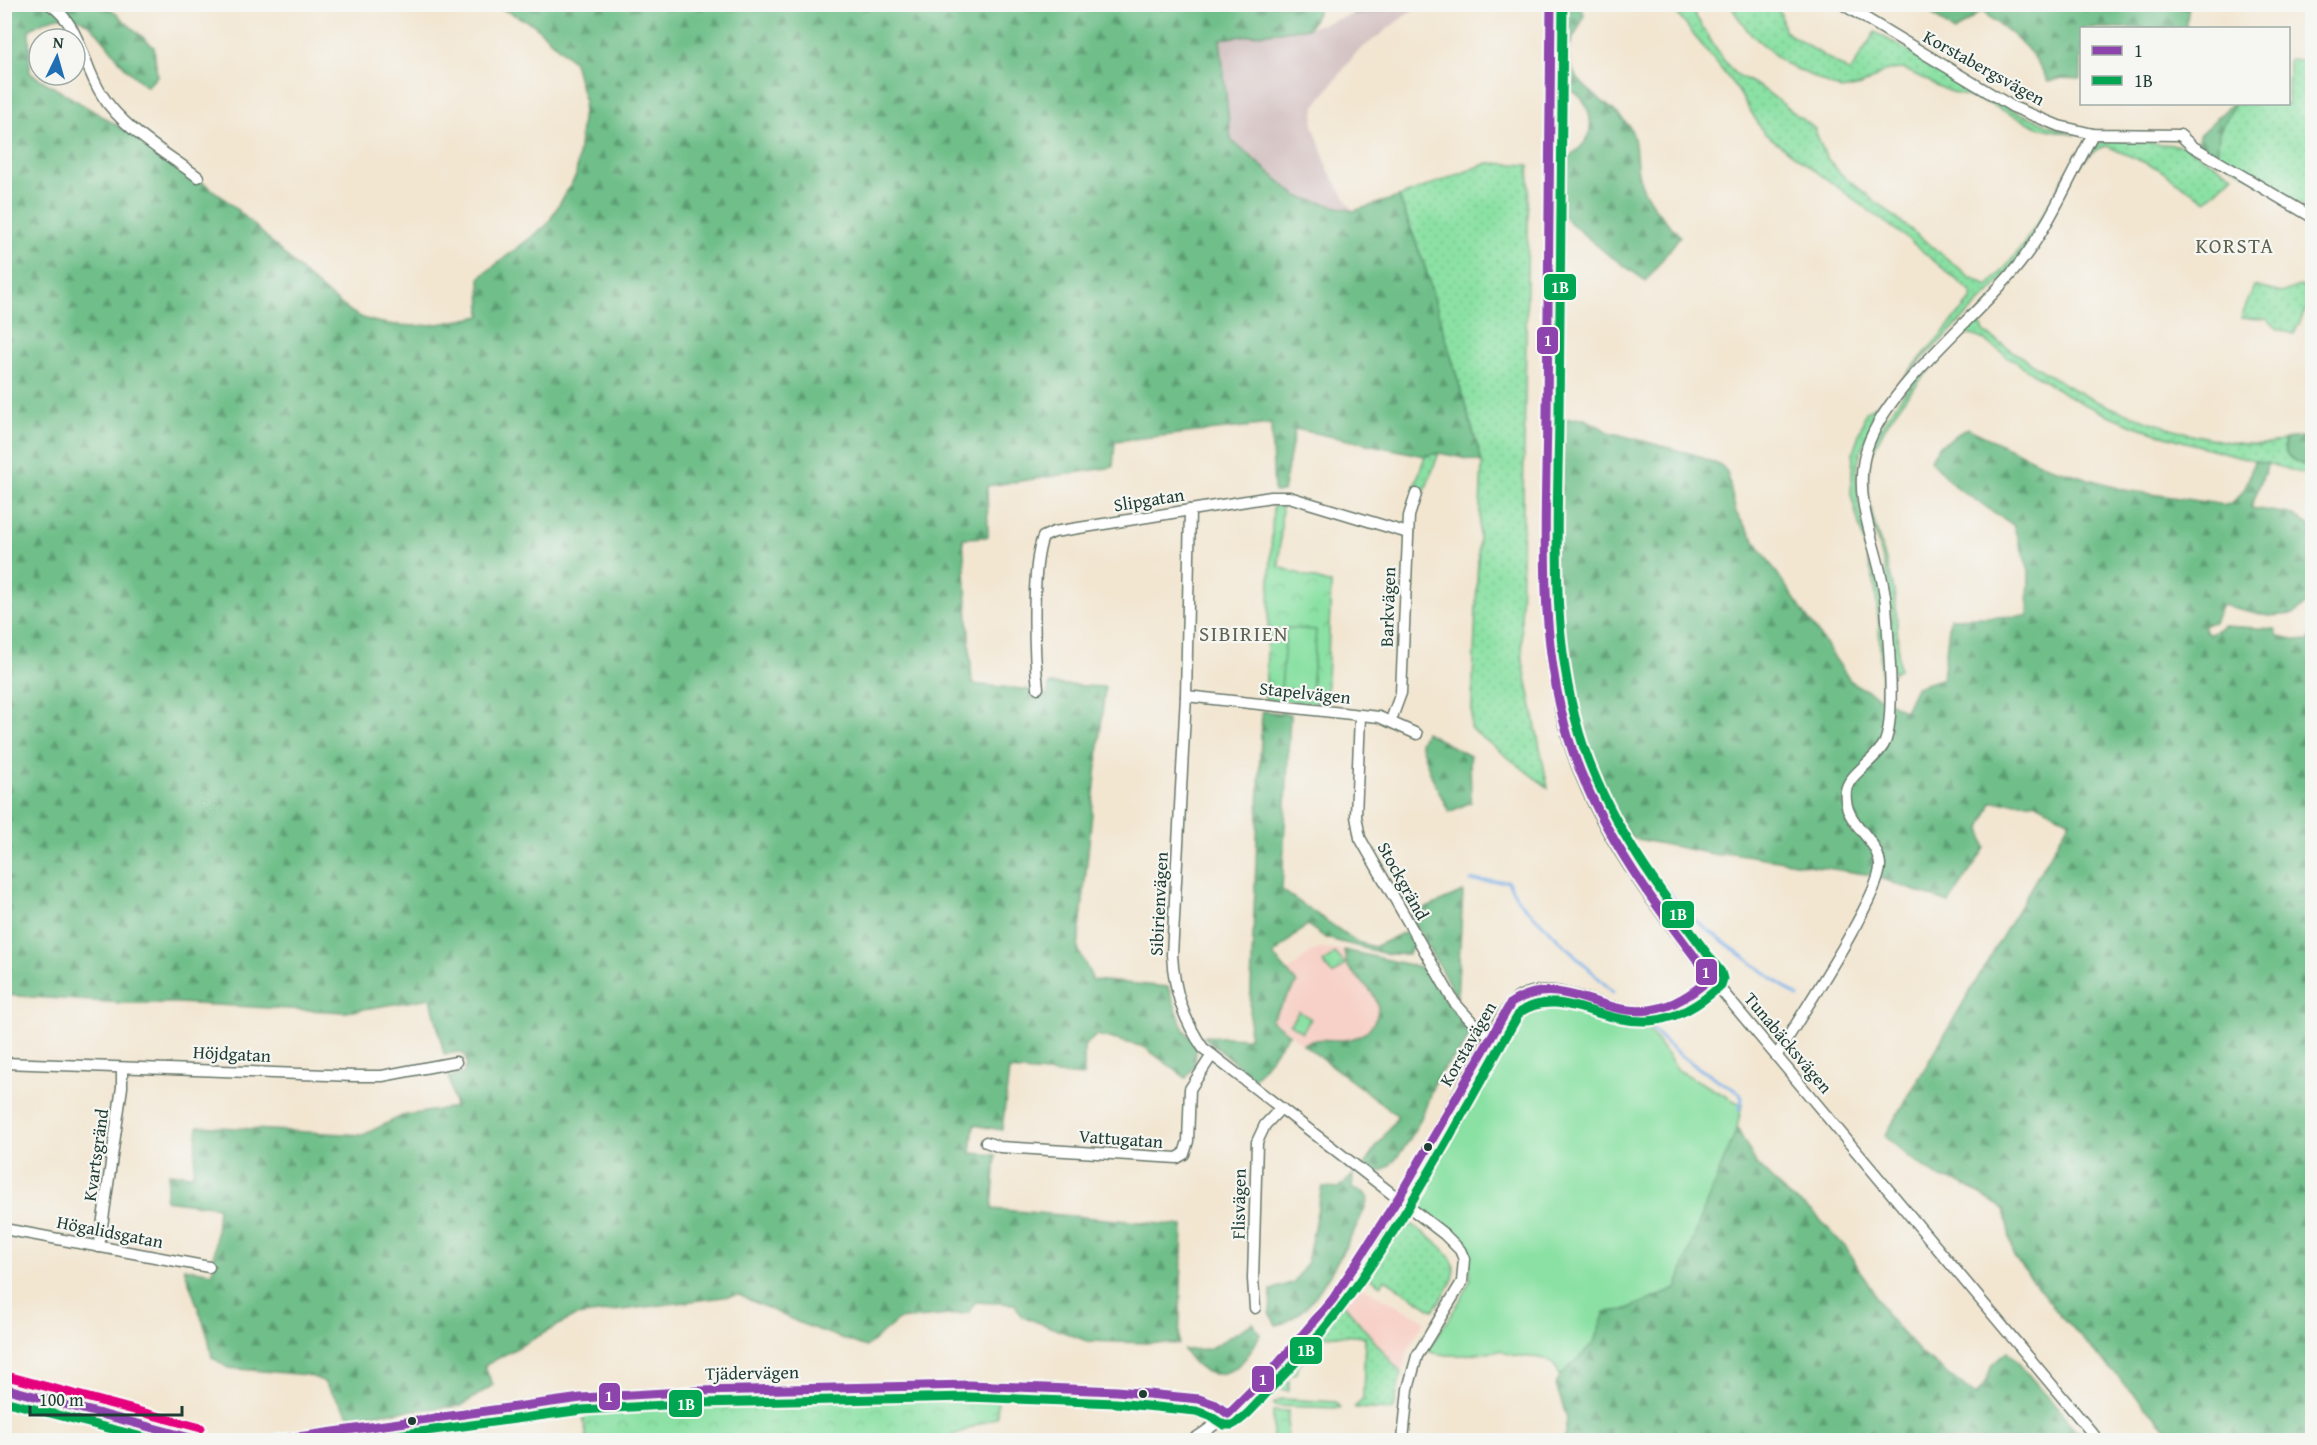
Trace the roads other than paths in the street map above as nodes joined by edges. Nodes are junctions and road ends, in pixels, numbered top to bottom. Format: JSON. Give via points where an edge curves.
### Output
{"nodes":[{"id":1,"x":49,"y":4,"type":"edge"},
{"id":2,"x":1551,"y":4,"type":"edge"},
{"id":3,"x":1842,"y":4,"type":"edge"},
{"id":4,"x":2093,"y":134,"type":"junction"},
{"id":5,"x":198,"y":177,"type":"dead end"},
{"id":6,"x":2313,"y":217,"type":"edge"},
{"id":7,"x":1416,"y":494,"type":"dead end"},
{"id":8,"x":1190,"y":510,"type":"junction"},
{"id":9,"x":1408,"y":533,"type":"junction"},
{"id":10,"x":1038,"y":688,"type":"dead end"},
{"id":11,"x":1186,"y":696,"type":"junction"},
{"id":12,"x":1360,"y":716,"type":"junction"},
{"id":13,"x":1391,"y":720,"type":"junction"},
{"id":14,"x":1417,"y":734,"type":"dead end"},
{"id":15,"x":1711,"y":978,"type":"junction"},
{"id":16,"x":1491,"y":1036,"type":"junction"},
{"id":17,"x":1212,"y":1055,"type":"junction"},
{"id":18,"x":1777,"y":1055,"type":"junction"},
{"id":19,"x":4,"y":1062,"type":"edge"},
{"id":20,"x":456,"y":1062,"type":"dead end"},
{"id":21,"x":122,"y":1068,"type":"junction"},
{"id":22,"x":1281,"y":1108,"type":"junction"},
{"id":23,"x":986,"y":1142,"type":"dead end"},
{"id":24,"x":1399,"y":1197,"type":"junction"},
{"id":25,"x":4,"y":1229,"type":"edge"},
{"id":26,"x":99,"y":1247,"type":"junction"},
{"id":27,"x":209,"y":1267,"type":"dead end"},
{"id":28,"x":1255,"y":1308,"type":"dead end"},
{"id":29,"x":4,"y":1388,"type":"edge"},
{"id":30,"x":1228,"y":1413,"type":"junction"},
{"id":31,"x":181,"y":1438,"type":"edge"},
{"id":32,"x":198,"y":1440,"type":"edge"},
{"id":33,"x":276,"y":1440,"type":"edge"},
{"id":34,"x":1193,"y":1440,"type":"edge"},
{"id":35,"x":1403,"y":1440,"type":"edge"},
{"id":36,"x":2098,"y":1440,"type":"edge"}],
"edges":[{"from":1,"to":5,"type":"street","via":[[69,21],[102,96],[126,122]]},
{"from":2,"to":15,"type":"street","name":"Tunabäcksvägen","via":[[1546,547],[1554,672],[1578,767],[1606,829],[1653,904]]},
{"from":3,"to":4,"type":"street","name":"Korstabergsvägen","via":[[2013,107],[2059,126]]},
{"from":4,"to":6,"type":"street","name":"Korstabergsvägen","via":[[2180,135],[2192,146]]},
{"from":4,"to":18,"type":"street","via":[[2021,261],[1883,414],[1865,452],[1861,490],[1884,587],[1890,708],[1881,751],[1850,781],[1846,804],[1852,820],[1874,844],[1879,878],[1867,905]]},
{"from":7,"to":9,"type":"street","name":"Barkvägen"},
{"from":8,"to":9,"type":"street","name":"Slipgatan","via":[[1271,496],[1288,497]]},
{"from":8,"to":10,"type":"street","name":"Slipgatan","via":[[1043,537],[1037,573]]},
{"from":8,"to":11,"type":"street","name":"Sibirienvägen"},
{"from":9,"to":13,"type":"street","name":"Barkvägen","via":[[1401,693]]},
{"from":11,"to":12,"type":"street","name":"Stapelvägen"},
{"from":11,"to":17,"type":"street","name":"Sibirienvägen","via":[[1173,978],[1191,1031]]},
{"from":12,"to":13,"type":"street","name":"Stapelvägen"},
{"from":12,"to":16,"type":"street","name":"Stockgränd","via":[[1356,816],[1360,838],[1454,1002]]},
{"from":13,"to":14,"type":"street","name":"Stapelvägen"},
{"from":15,"to":16,"type":"street","name":"Korstavägen","via":[[1696,992],[1671,1005],[1638,1011],[1550,990],[1528,992],[1511,1003]]},
{"from":15,"to":18,"type":"street","name":"Tunabäcksvägen"},
{"from":16,"to":24,"type":"street","name":"Korstavägen"},
{"from":17,"to":22,"type":"street","name":"Sibirienvägen"},
{"from":17,"to":23,"type":"street","name":"Vattugatan","via":[[1192,1082],[1188,1141],[1184,1154],[1177,1158],[1000,1147]]},
{"from":18,"to":36,"type":"street","name":"Tunabäcksvägen"},
{"from":19,"to":21,"type":"street","name":"Höjdgatan"},
{"from":20,"to":21,"type":"street","name":"Höjdgatan","via":[[382,1076]]},
{"from":21,"to":26,"type":"street","name":"Kvartsgränd"},
{"from":22,"to":24,"type":"street","name":"Sibirienvägen"},
{"from":22,"to":28,"type":"street","name":"Flisvägen","via":[[1265,1125],[1257,1142]]},
{"from":24,"to":30,"type":"street","name":"Korstavägen","via":[[1312,1327]]},
{"from":24,"to":35,"type":"street","name":"Sibirienvägen","via":[[1460,1250],[1465,1270],[1454,1297],[1418,1356],[1408,1389]]},
{"from":25,"to":26,"type":"street","name":"Högalidsgatan"},
{"from":26,"to":27,"type":"street","name":"Högalidsgatan"},
{"from":29,"to":31,"type":"street"},
{"from":30,"to":33,"type":"street","name":"Tjädervägen","via":[[1199,1399],[1117,1391],[954,1385],[675,1391],[581,1398]]},
{"from":30,"to":34,"type":"street","name":"Korstavägen"},
{"from":31,"to":32,"type":"street"}]}
